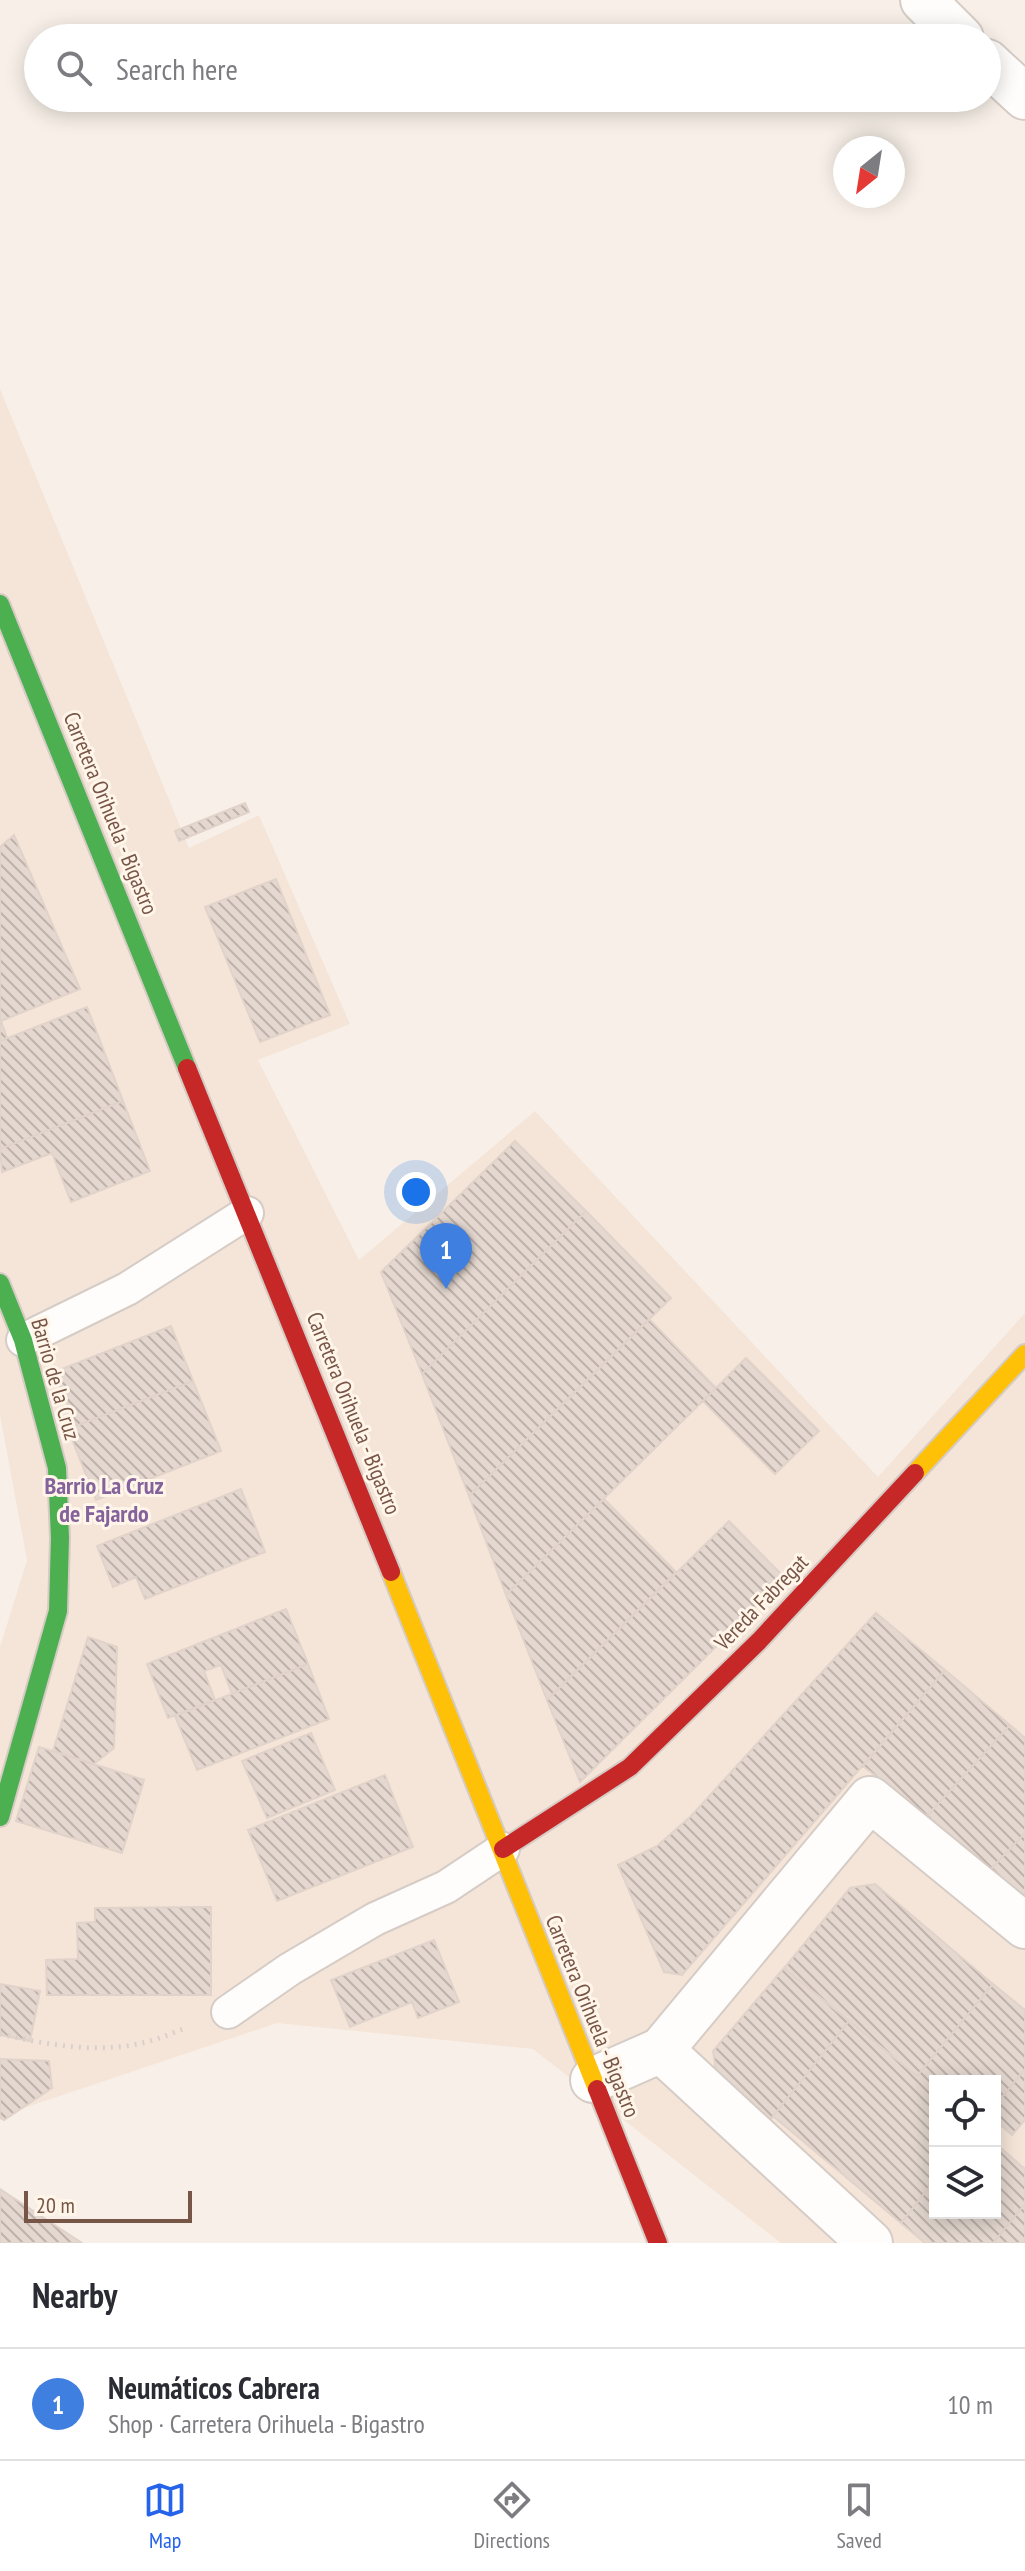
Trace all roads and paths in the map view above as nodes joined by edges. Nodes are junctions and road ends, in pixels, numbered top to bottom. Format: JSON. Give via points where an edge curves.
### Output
{"nodes":[{"id":1,"x":923,"y":0,"type":"edge"},
{"id":2,"x":947,"y":24,"type":"edge"},
{"id":3,"x":1001,"y":75,"type":"edge"},
{"id":4,"x":1025,"y":97,"type":"edge"},
{"id":5,"x":0,"y":604,"type":"edge"},
{"id":6,"x":247,"y":1213,"type":"junction"},
{"id":7,"x":0,"y":1283,"type":"edge"},
{"id":8,"x":23,"y":1340,"type":"junction"},
{"id":9,"x":1025,"y":1354,"type":"edge"},
{"id":10,"x":0,"y":1817,"type":"edge"},
{"id":11,"x":503,"y":1849,"type":"junction"},
{"id":12,"x":1025,"y":1926,"type":"edge"},
{"id":13,"x":228,"y":2012,"type":"joint"},
{"id":14,"x":0,"y":2034,"type":"edge"},
{"id":15,"x":661,"y":2050,"type":"junction"},
{"id":16,"x":593,"y":2080,"type":"junction"},
{"id":17,"x":658,"y":2243,"type":"edge"},
{"id":18,"x":870,"y":2243,"type":"edge"}],
"edges":[{"from":1,"to":2,"type":"street"},
{"from":3,"to":4,"type":"street"},
{"from":5,"to":6,"type":"main road","name":"Carretera Orihuela - Bigastro"},
{"from":6,"to":8,"type":"lane","via":[[127,1289]]},
{"from":6,"to":11,"type":"main road","name":"Carretera Orihuela - Bigastro"},
{"from":7,"to":8,"type":"main road","name":"Barrio de la Cruz"},
{"from":8,"to":10,"type":"main road","name":"Barrio de la Cruz","via":[[57,1468],[58,1611]]},
{"from":9,"to":11,"type":"main road","name":"Vereda Fabregat","via":[[759,1641],[630,1767]]},
{"from":11,"to":13,"type":"lane","via":[[446,1887],[375,1919],[290,1969]]},
{"from":11,"to":16,"type":"main road","name":"Carretera Orihuela - Bigastro"},
{"from":12,"to":15,"type":"street","via":[[870,1799]]},
{"from":13,"to":14,"type":"path","via":[[149,2042],[101,2048],[49,2045]]},
{"from":15,"to":16,"type":"street"},
{"from":15,"to":18,"type":"street"},
{"from":16,"to":17,"type":"main road","name":"Carretera Orihuela - Bigastro"}]}
